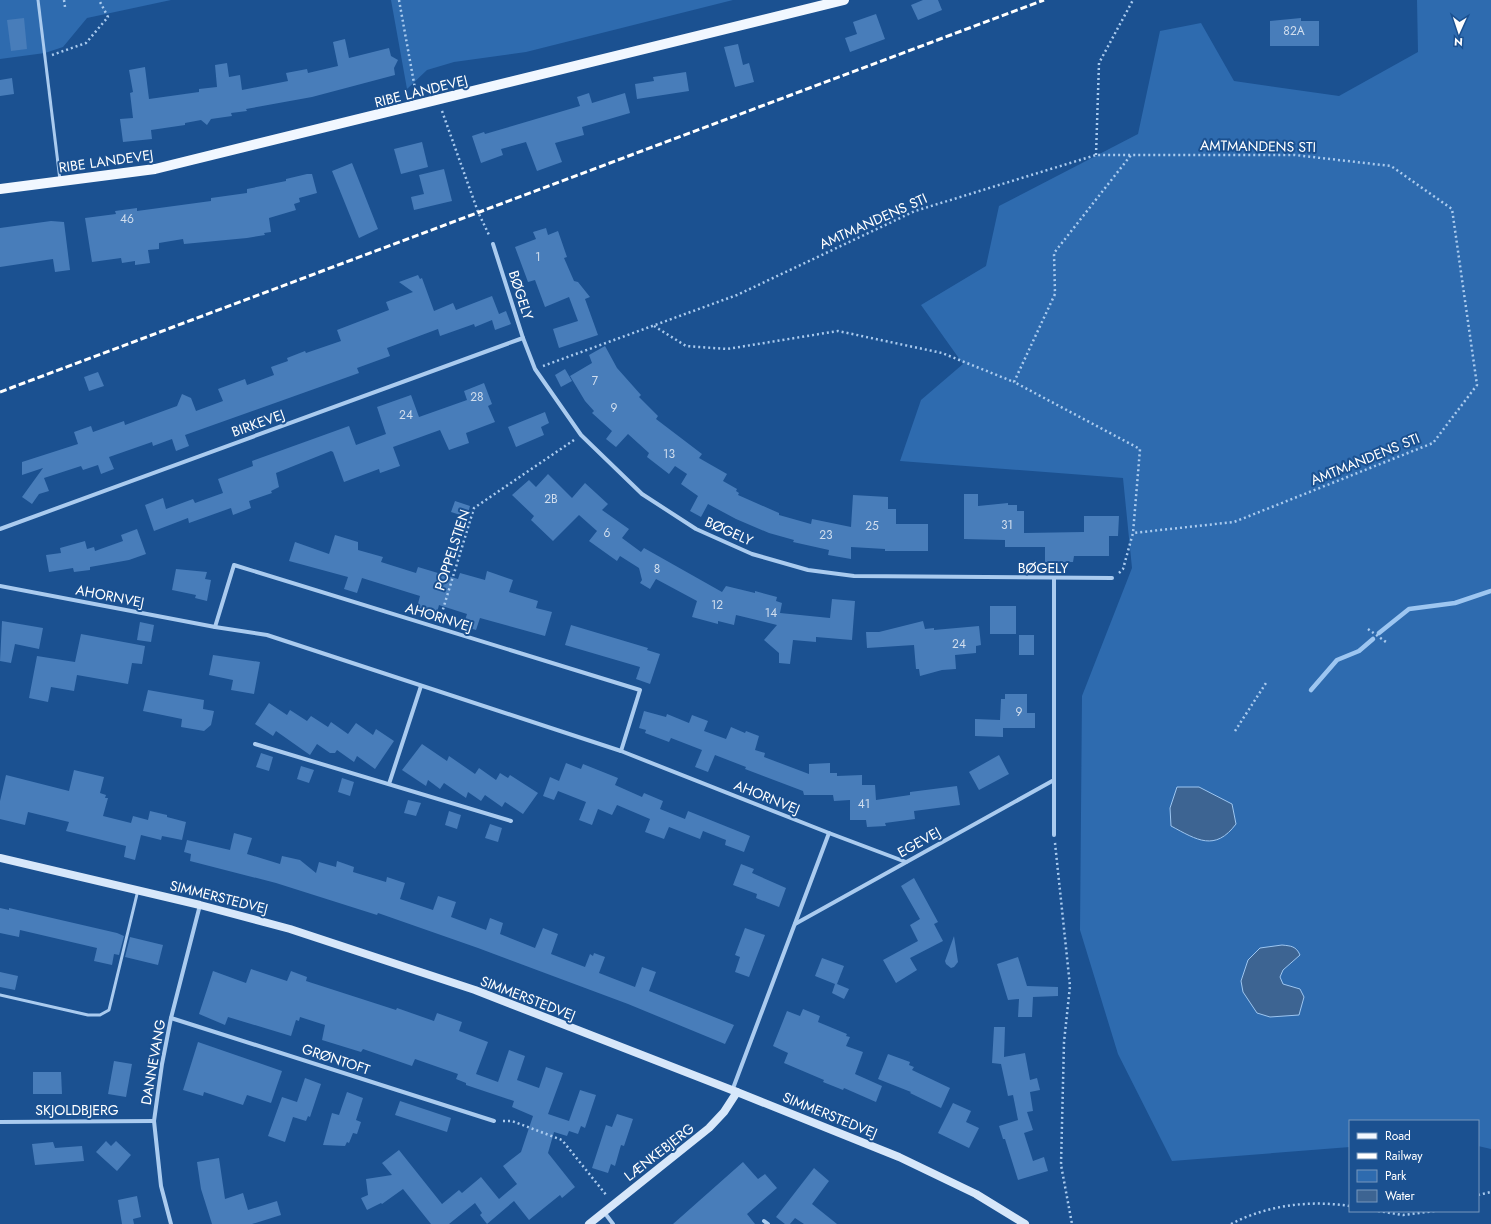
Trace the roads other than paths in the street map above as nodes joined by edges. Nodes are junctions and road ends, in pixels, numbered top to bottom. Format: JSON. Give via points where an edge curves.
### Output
{"nodes":[{"id":1,"x":38,"y":0,"type":"edge"},
{"id":2,"x":844,"y":0,"type":"edge"},
{"id":3,"x":60,"y":182,"type":"junction"},
{"id":4,"x":0,"y":189,"type":"edge"},
{"id":5,"x":493,"y":244,"type":"road end"},
{"id":6,"x":523,"y":338,"type":"junction"},
{"id":7,"x":0,"y":529,"type":"edge"},
{"id":8,"x":1112,"y":578,"type":"road end"},
{"id":9,"x":1054,"y":579,"type":"junction"},
{"id":10,"x":0,"y":586,"type":"edge"},
{"id":11,"x":215,"y":627,"type":"junction"},
{"id":12,"x":421,"y":686,"type":"junction"},
{"id":13,"x":255,"y":744,"type":"dead end"},
{"id":14,"x":621,"y":751,"type":"junction"},
{"id":15,"x":1054,"y":780,"type":"junction"},
{"id":16,"x":389,"y":784,"type":"junction"},
{"id":17,"x":511,"y":821,"type":"dead end"},
{"id":18,"x":829,"y":833,"type":"junction"},
{"id":19,"x":1054,"y":835,"type":"road end"},
{"id":20,"x":0,"y":859,"type":"edge"},
{"id":21,"x":906,"y":862,"type":"junction"},
{"id":22,"x":138,"y":890,"type":"junction"},
{"id":23,"x":200,"y":905,"type":"junction"},
{"id":24,"x":796,"y":924,"type":"junction"},
{"id":25,"x":0,"y":995,"type":"edge"},
{"id":26,"x":171,"y":1018,"type":"junction"},
{"id":27,"x":734,"y":1092,"type":"junction"},
{"id":28,"x":154,"y":1121,"type":"junction"},
{"id":29,"x":494,"y":1121,"type":"road end"},
{"id":30,"x":0,"y":1122,"type":"edge"},
{"id":31,"x":604,"y":1212,"type":"junction"},
{"id":32,"x":171,"y":1224,"type":"edge"},
{"id":33,"x":589,"y":1224,"type":"edge"},
{"id":34,"x":613,"y":1224,"type":"edge"},
{"id":35,"x":1025,"y":1224,"type":"edge"}],
"edges":[{"from":1,"to":3,"type":"lane"},
{"from":2,"to":3,"type":"main road","name":"RIBE LANDEVEJ","via":[[155,169]]},
{"from":3,"to":4,"type":"main road","name":"RIBE LANDEVEJ"},
{"from":5,"to":6,"type":"street","name":"BØGELY"},
{"from":6,"to":7,"type":"street","name":"BIRKEVEJ"},
{"from":6,"to":9,"type":"street","name":"BØGELY","via":[[535,369],[581,435],[642,494],[696,529],[752,554],[808,570],[854,576]]},
{"from":8,"to":9,"type":"street","name":"BØGELY"},
{"from":9,"to":15,"type":"street"},
{"from":10,"to":11,"type":"street","name":"AHORNVEJ"},
{"from":11,"to":12,"type":"street","name":"AHORNVEJ","via":[[267,635]]},
{"from":11,"to":14,"type":"street","name":"AHORNVEJ","via":[[234,565],[640,690]]},
{"from":12,"to":14,"type":"street","name":"AHORNVEJ"},
{"from":12,"to":16,"type":"street"},
{"from":13,"to":16,"type":"street"},
{"from":14,"to":18,"type":"street","name":"AHORNVEJ"},
{"from":15,"to":19,"type":"street"},
{"from":15,"to":21,"type":"street","name":"EGEVEJ"},
{"from":16,"to":17,"type":"street"},
{"from":18,"to":21,"type":"street","name":"AHORNVEJ"},
{"from":18,"to":24,"type":"street"},
{"from":20,"to":22,"type":"street","name":"SIMMERSTEDVEJ"},
{"from":21,"to":24,"type":"street","name":"EGEVEJ"},
{"from":22,"to":23,"type":"street","name":"SIMMERSTEDVEJ"},
{"from":22,"to":25,"type":"lane","via":[[109,1010],[100,1015],[88,1015]]},
{"from":23,"to":26,"type":"street","name":"DANNEVANG"},
{"from":23,"to":27,"type":"street","name":"SIMMERSTEDVEJ","via":[[290,929],[475,990]]},
{"from":24,"to":27,"type":"street"},
{"from":26,"to":28,"type":"street","name":"DANNEVANG"},
{"from":26,"to":29,"type":"street","name":"GRØNTOFT"},
{"from":27,"to":31,"type":"street","name":"LÆNKEBJERG","via":[[724,1112],[710,1128]]},
{"from":27,"to":35,"type":"street","name":"SIMMERSTEDVEJ","via":[[900,1158],[976,1194]]},
{"from":28,"to":30,"type":"street","name":"SKJOLDBJERG"},
{"from":28,"to":32,"type":"street","name":"DANNEVANG","via":[[161,1186]]},
{"from":31,"to":33,"type":"street","name":"LÆNKEBJERG"},
{"from":31,"to":34,"type":"street"}]}
